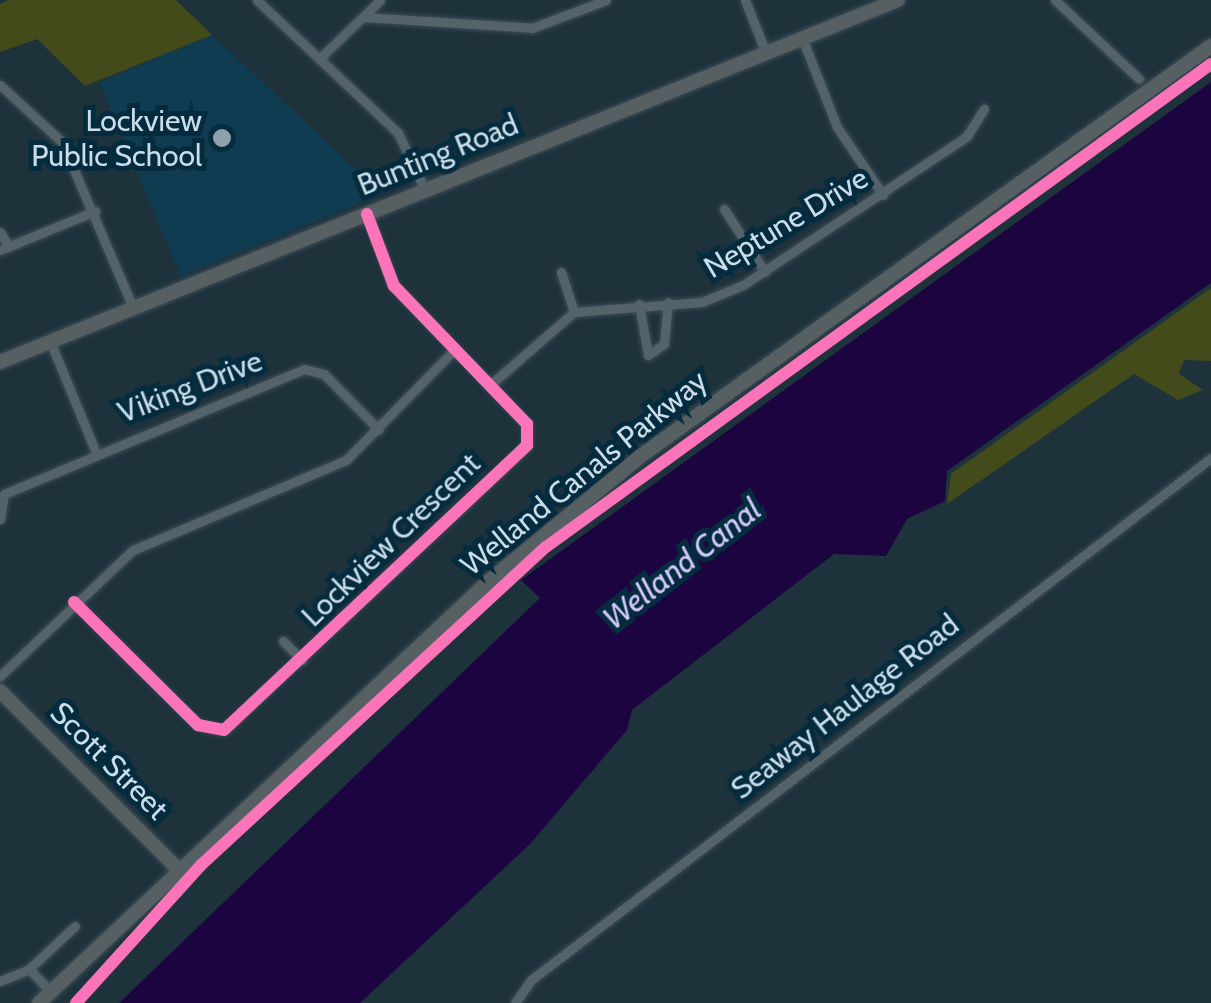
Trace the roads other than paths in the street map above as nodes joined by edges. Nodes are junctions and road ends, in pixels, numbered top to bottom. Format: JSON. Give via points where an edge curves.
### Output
{"nodes":[{"id":1,"x":257,"y":0,"type":"edge"},
{"id":2,"x":380,"y":0,"type":"edge"},
{"id":3,"x":606,"y":0,"type":"edge"},
{"id":4,"x":745,"y":0,"type":"edge"},
{"id":5,"x":898,"y":0,"type":"edge"},
{"id":6,"x":1055,"y":0,"type":"edge"},
{"id":7,"x":364,"y":17,"type":"junction"},
{"id":8,"x":802,"y":38,"type":"junction"},
{"id":9,"x":1211,"y":46,"type":"edge"},
{"id":10,"x":766,"y":53,"type":"junction"},
{"id":11,"x":320,"y":58,"type":"junction"},
{"id":12,"x":1139,"y":79,"type":"dead end"},
{"id":13,"x":0,"y":85,"type":"edge"},
{"id":14,"x":984,"y":110,"type":"dead end"},
{"id":15,"x":425,"y":190,"type":"junction"},
{"id":16,"x":882,"y":195,"type":"junction"},
{"id":17,"x":724,"y":209,"type":"dead end"},
{"id":18,"x":95,"y":211,"type":"junction"},
{"id":19,"x":367,"y":214,"type":"junction"},
{"id":20,"x":0,"y":232,"type":"edge"},
{"id":21,"x":4,"y":248,"type":"edge"},
{"id":22,"x":561,"y":272,"type":"dead end"},
{"id":23,"x":765,"y":272,"type":"junction"},
{"id":24,"x":668,"y":302,"type":"junction"},
{"id":25,"x":640,"y":304,"type":"junction"},
{"id":26,"x":133,"y":308,"type":"junction"},
{"id":27,"x":574,"y":312,"type":"junction"},
{"id":28,"x":50,"y":342,"type":"junction"},
{"id":29,"x":454,"y":350,"type":"junction"},
{"id":30,"x":0,"y":362,"type":"edge"},
{"id":31,"x":490,"y":384,"type":"junction"},
{"id":32,"x":379,"y":430,"type":"junction"},
{"id":33,"x":95,"y":450,"type":"junction"},
{"id":34,"x":1211,"y":458,"type":"edge"},
{"id":35,"x":2,"y":493,"type":"edge"},
{"id":36,"x":0,"y":519,"type":"edge"},
{"id":37,"x":74,"y":602,"type":"junction"},
{"id":38,"x":284,"y":641,"type":"dead end"},
{"id":39,"x":302,"y":660,"type":"junction"},
{"id":40,"x":0,"y":676,"type":"edge"},
{"id":41,"x":0,"y":691,"type":"edge"},
{"id":42,"x":180,"y":870,"type":"junction"},
{"id":43,"x":76,"y":926,"type":"dead end"},
{"id":44,"x":28,"y":969,"type":"junction"},
{"id":45,"x":0,"y":981,"type":"edge"},
{"id":46,"x":45,"y":998,"type":"edge"},
{"id":47,"x":515,"y":1003,"type":"edge"}],
"edges":[{"from":1,"to":11,"type":"street"},
{"from":2,"to":7,"type":"street"},
{"from":3,"to":7,"type":"street","via":[[532,28]]},
{"from":4,"to":10,"type":"street"},
{"from":5,"to":8,"type":"main road","name":"Bunting Road"},
{"from":6,"to":12,"type":"street"},
{"from":7,"to":11,"type":"street"},
{"from":8,"to":10,"type":"main road","name":"Bunting Road"},
{"from":8,"to":16,"type":"street","via":[[837,127]]},
{"from":9,"to":42,"type":"main road","name":"Welland Canals Parkway","via":[[638,458],[489,581]]},
{"from":10,"to":15,"type":"main road","name":"Bunting Road"},
{"from":11,"to":15,"type":"street","via":[[398,133]]},
{"from":13,"to":18,"type":"street","via":[[62,142]]},
{"from":14,"to":16,"type":"street","name":"Neptune Drive","via":[[966,136]]},
{"from":15,"to":19,"type":"main road","name":"Bunting Road"},
{"from":16,"to":23,"type":"street","name":"Neptune Drive"},
{"from":17,"to":23,"type":"street"},
{"from":18,"to":21,"type":"street"},
{"from":18,"to":26,"type":"street"},
{"from":19,"to":26,"type":"main road","name":"Bunting Road"},
{"from":19,"to":29,"type":"street","name":"Lockview Crescent","via":[[394,286]]},
{"from":20,"to":21,"type":"street"},
{"from":22,"to":27,"type":"street"},
{"from":23,"to":24,"type":"street","name":"Neptune Drive","via":[[702,302]]},
{"from":24,"to":25,"type":"street","name":"Neptune Drive"},
{"from":24,"to":25,"type":"street","via":[[664,344],[648,354]]},
{"from":25,"to":27,"type":"street","name":"Neptune Drive"},
{"from":26,"to":28,"type":"main road","name":"Bunting Road"},
{"from":27,"to":31,"type":"street"},
{"from":28,"to":30,"type":"main road","name":"Bunting Road"},
{"from":28,"to":33,"type":"street"},
{"from":29,"to":31,"type":"street","name":"Lockview Crescent"},
{"from":29,"to":32,"type":"street"},
{"from":31,"to":39,"type":"street","name":"Lockview Crescent","via":[[527,424],[526,445]]},
{"from":32,"to":33,"type":"street","name":"Viking Drive","via":[[324,374],[304,369]]},
{"from":32,"to":37,"type":"street","via":[[318,477],[133,550]]},
{"from":33,"to":35,"type":"street","name":"Viking Drive"},
{"from":34,"to":47,"type":"street","name":"Seaway Haulage Road","via":[[530,980]]},
{"from":35,"to":36,"type":"street","name":"Viking Drive"},
{"from":37,"to":39,"type":"street","name":"Lockview Crescent","via":[[208,731],[230,726]]},
{"from":37,"to":40,"type":"street"},
{"from":38,"to":39,"type":"street"},
{"from":41,"to":42,"type":"main road","name":"Scott Street"},
{"from":42,"to":46,"type":"main road","name":"Welland Canals Parkway"},
{"from":43,"to":44,"type":"street"},
{"from":44,"to":45,"type":"street"},
{"from":44,"to":46,"type":"street"}]}
